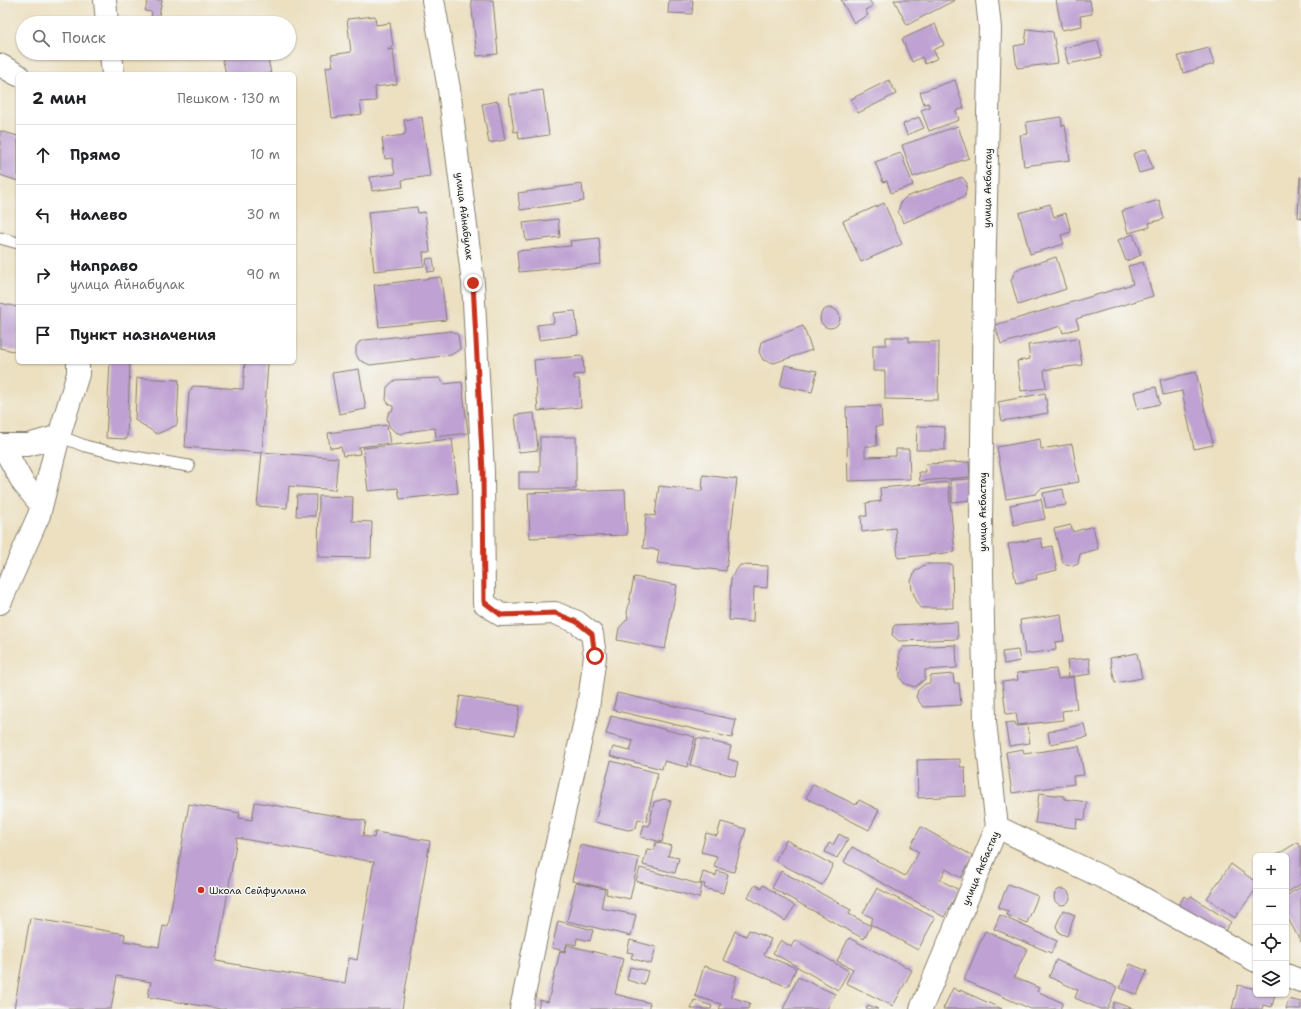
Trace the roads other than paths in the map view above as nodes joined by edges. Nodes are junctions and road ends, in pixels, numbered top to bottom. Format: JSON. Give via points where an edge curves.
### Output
{"nodes":[{"id":1,"x":105,"y":0,"type":"edge"},
{"id":2,"x":433,"y":0,"type":"edge"},
{"id":3,"x":987,"y":0,"type":"edge"},
{"id":4,"x":106,"y":16,"type":"edge"},
{"id":5,"x":112,"y":60,"type":"edge"},
{"id":6,"x":0,"y":65,"type":"edge"},
{"id":7,"x":113,"y":72,"type":"edge"},
{"id":8,"x":16,"y":74,"type":"edge"},
{"id":9,"x":0,"y":238,"type":"edge"},
{"id":10,"x":16,"y":242,"type":"edge"},
{"id":11,"x":78,"y":364,"type":"edge"},
{"id":12,"x":59,"y":436,"type":"junction"},
{"id":13,"x":1,"y":445,"type":"edge"},
{"id":14,"x":189,"y":466,"type":"dead end"},
{"id":15,"x":41,"y":505,"type":"junction"},
{"id":16,"x":0,"y":603,"type":"edge"},
{"id":17,"x":997,"y":827,"type":"junction"},
{"id":18,"x":1253,"y":959,"type":"edge"},
{"id":19,"x":1289,"y":976,"type":"edge"},
{"id":20,"x":1301,"y":981,"type":"edge"},
{"id":21,"x":521,"y":1009,"type":"edge"},
{"id":22,"x":921,"y":1009,"type":"edge"}],
"edges":[{"from":1,"to":4,"type":"street"},
{"from":2,"to":21,"type":"street","name":"улица Айнабулак","via":[[449,89],[473,283],[483,472],[484,602],[501,615],[555,613],[577,622],[592,634],[595,656],[588,708]]},
{"from":3,"to":17,"type":"street","name":"улица Акбастау","via":[[990,28],[981,522],[985,722]]},
{"from":5,"to":7,"type":"street"},
{"from":6,"to":8,"type":"street"},
{"from":9,"to":10,"type":"lane"},
{"from":11,"to":12,"type":"street","via":[[78,374]]},
{"from":12,"to":13,"type":"street","via":[[28,445]]},
{"from":12,"to":14,"type":"lane","via":[[99,450]]},
{"from":12,"to":15,"type":"street"},
{"from":13,"to":15,"type":"street","via":[[23,483]]},
{"from":15,"to":16,"type":"street","via":[[39,515]]},
{"from":17,"to":18,"type":"street","via":[[1125,888]]},
{"from":17,"to":22,"type":"street","name":"улица Акбастау"},
{"from":19,"to":20,"type":"street"}]}
